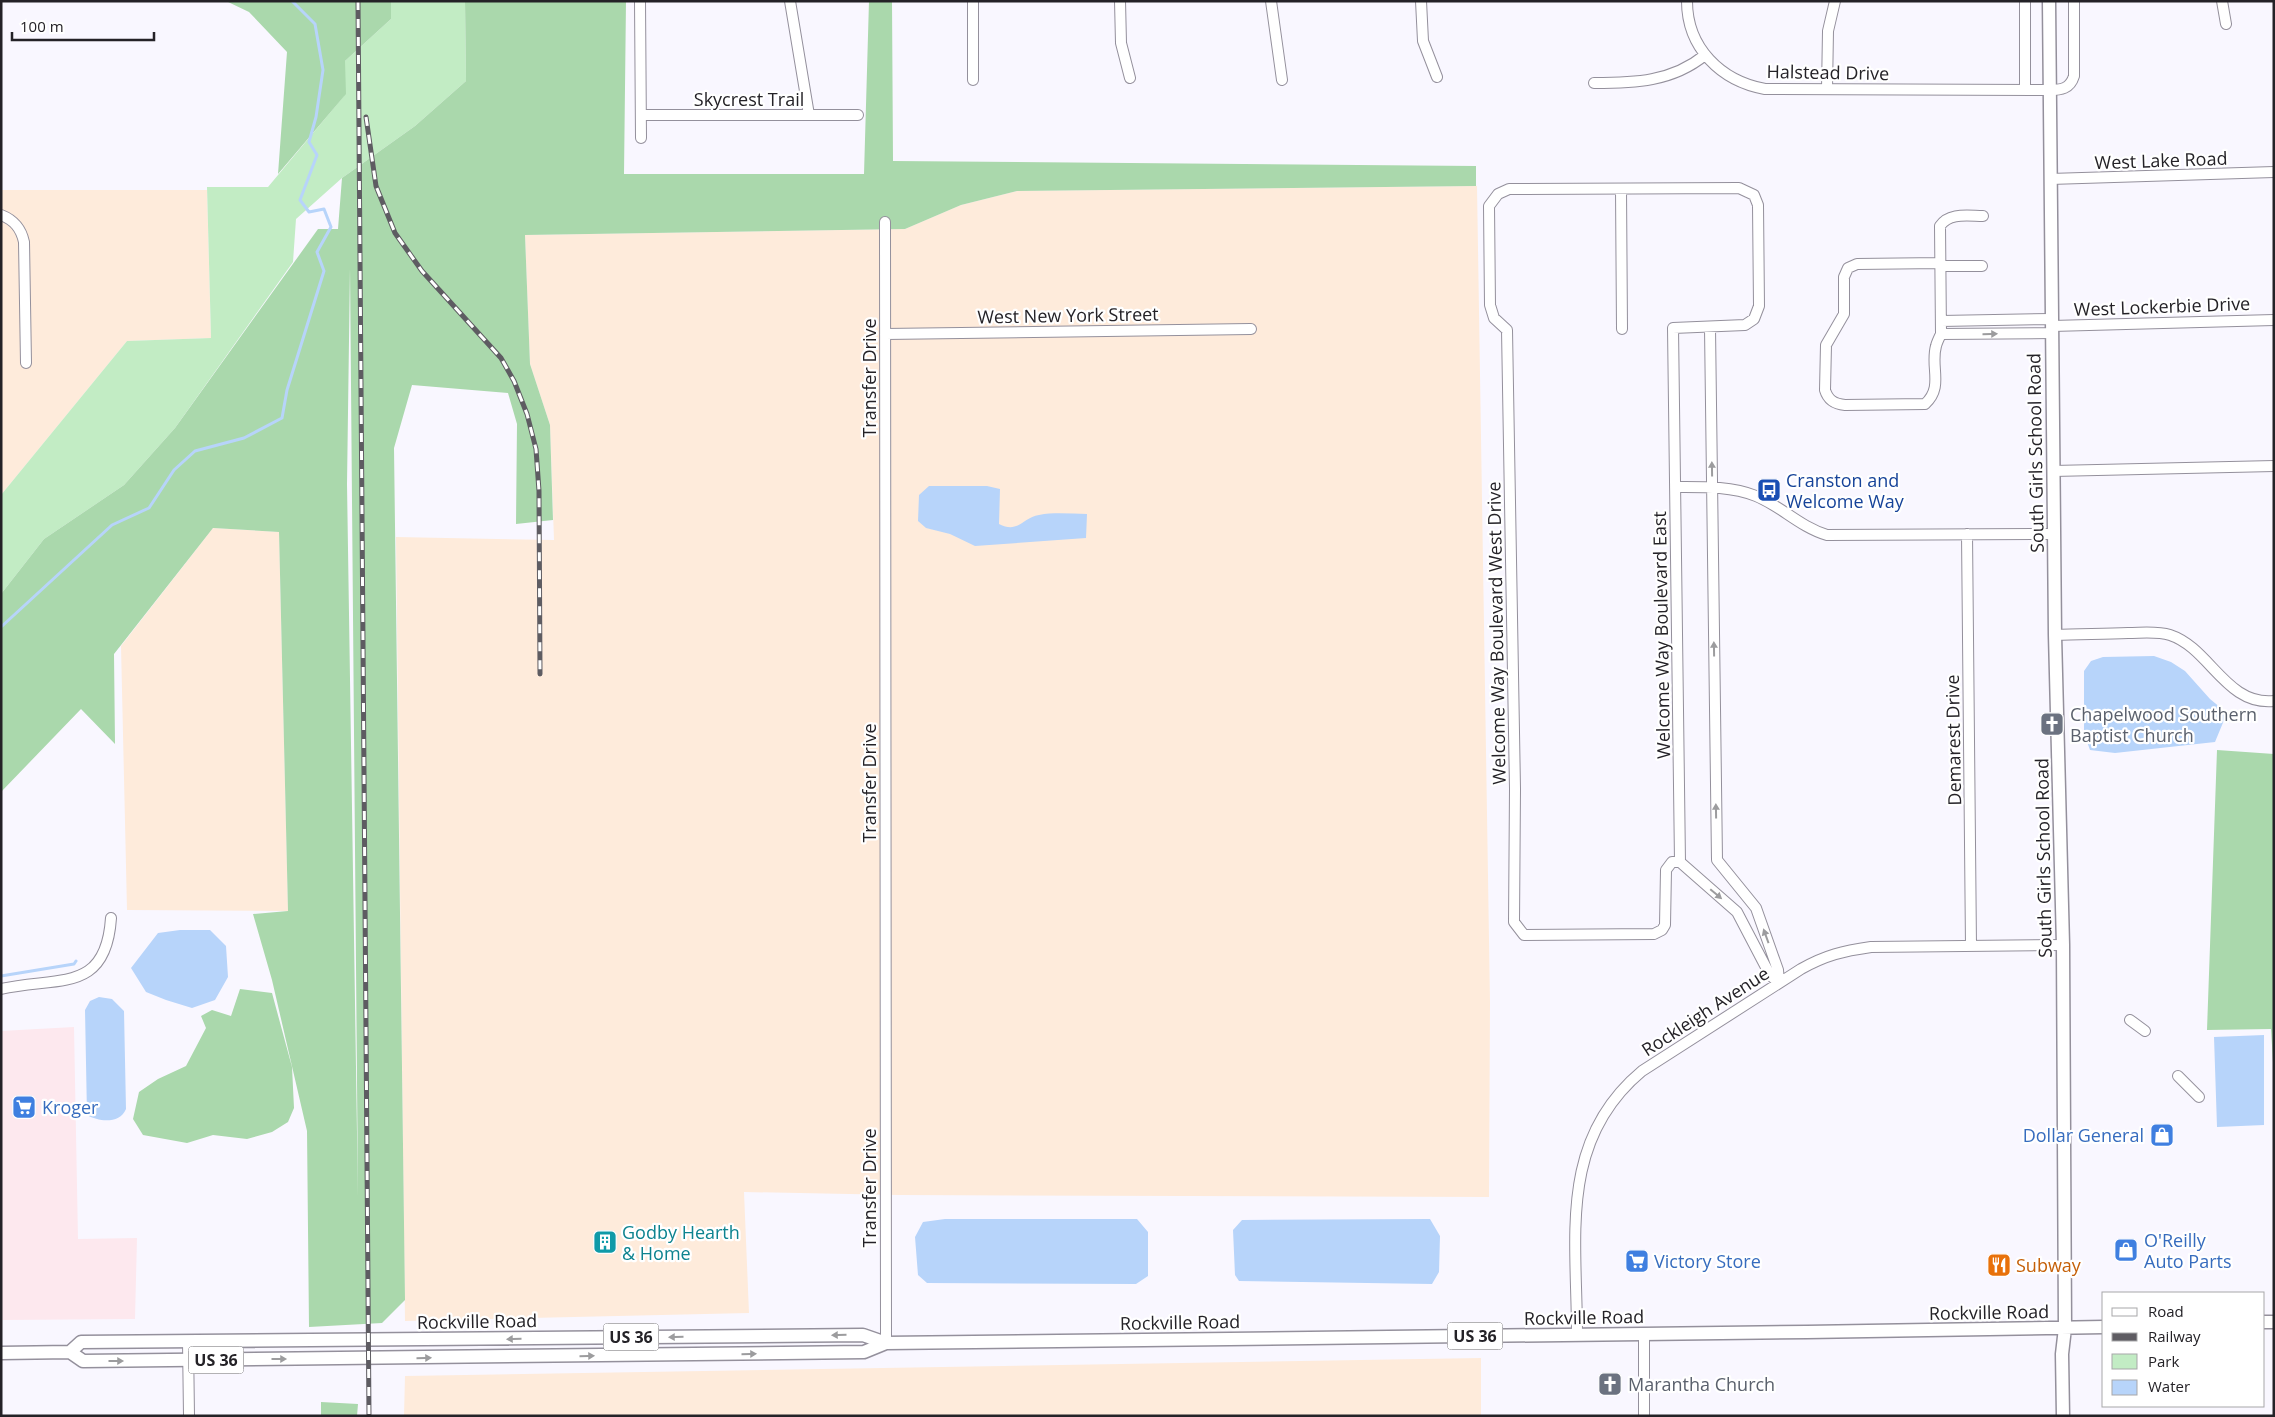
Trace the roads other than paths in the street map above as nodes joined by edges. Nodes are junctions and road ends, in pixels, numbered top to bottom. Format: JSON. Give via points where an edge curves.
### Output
{"nodes":[{"id":1,"x":640,"y":1,"type":"edge"},
{"id":2,"x":790,"y":1,"type":"edge"},
{"id":3,"x":973,"y":1,"type":"edge"},
{"id":4,"x":1120,"y":1,"type":"edge"},
{"id":5,"x":1271,"y":1,"type":"edge"},
{"id":6,"x":1421,"y":1,"type":"edge"},
{"id":7,"x":1687,"y":1,"type":"edge"},
{"id":8,"x":1835,"y":1,"type":"edge"},
{"id":9,"x":2025,"y":1,"type":"edge"},
{"id":10,"x":2049,"y":1,"type":"edge"},
{"id":11,"x":2074,"y":1,"type":"edge"},
{"id":12,"x":2222,"y":1,"type":"edge"},
{"id":13,"x":2226,"y":24,"type":"dead end"},
{"id":14,"x":1705,"y":55,"type":"junction"},
{"id":15,"x":1437,"y":77,"type":"dead end"},
{"id":16,"x":1130,"y":78,"type":"dead end"},
{"id":17,"x":973,"y":80,"type":"dead end"},
{"id":18,"x":1282,"y":80,"type":"dead end"},
{"id":19,"x":1594,"y":83,"type":"dead end"},
{"id":20,"x":1828,"y":89,"type":"junction"},
{"id":21,"x":2025,"y":90,"type":"junction"},
{"id":22,"x":2049,"y":90,"type":"junction"},
{"id":23,"x":641,"y":115,"type":"junction"},
{"id":24,"x":809,"y":115,"type":"junction"},
{"id":25,"x":858,"y":115,"type":"dead end"},
{"id":26,"x":641,"y":138,"type":"dead end"},
{"id":27,"x":2274,"y":172,"type":"edge"},
{"id":28,"x":2050,"y":179,"type":"junction"},
{"id":29,"x":1621,"y":189,"type":"junction"},
{"id":30,"x":1,"y":214,"type":"edge"},
{"id":31,"x":1983,"y":216,"type":"dead end"},
{"id":32,"x":885,"y":222,"type":"dead end"},
{"id":33,"x":1940,"y":265,"type":"junction"},
{"id":34,"x":1982,"y":266,"type":"dead end"},
{"id":35,"x":2274,"y":320,"type":"edge"},
{"id":36,"x":1941,"y":321,"type":"junction"},
{"id":37,"x":2052,"y":326,"type":"junction"},
{"id":38,"x":1710,"y":328,"type":"junction"},
{"id":39,"x":1251,"y":329,"type":"dead end"},
{"id":40,"x":1622,"y":329,"type":"dead end"},
{"id":41,"x":885,"y":334,"type":"junction"},
{"id":42,"x":1941,"y":334,"type":"junction"},
{"id":43,"x":26,"y":363,"type":"dead end"},
{"id":44,"x":2274,"y":466,"type":"edge"},
{"id":45,"x":2053,"y":472,"type":"junction"},
{"id":46,"x":1675,"y":487,"type":"junction"},
{"id":47,"x":1712,"y":487,"type":"junction"},
{"id":48,"x":1967,"y":534,"type":"junction"},
{"id":49,"x":2054,"y":534,"type":"junction"},
{"id":50,"x":2055,"y":635,"type":"junction"},
{"id":51,"x":2274,"y":701,"type":"edge"},
{"id":52,"x":1680,"y":862,"type":"junction"},
{"id":53,"x":111,"y":918,"type":"dead end"},
{"id":54,"x":2063,"y":945,"type":"junction"},
{"id":55,"x":1971,"y":946,"type":"junction"},
{"id":56,"x":1779,"y":983,"type":"junction"},
{"id":57,"x":1,"y":989,"type":"edge"},
{"id":58,"x":2130,"y":1020,"type":"dead end"},
{"id":59,"x":2145,"y":1031,"type":"dead end"},
{"id":60,"x":2178,"y":1076,"type":"dead end"},
{"id":61,"x":2199,"y":1097,"type":"dead end"},
{"id":62,"x":2102,"y":1327,"type":"edge"},
{"id":63,"x":2065,"y":1328,"type":"junction"},
{"id":64,"x":1577,"y":1334,"type":"junction"},
{"id":65,"x":1644,"y":1334,"type":"junction"},
{"id":66,"x":188,"y":1342,"type":"junction"},
{"id":67,"x":886,"y":1343,"type":"junction"},
{"id":68,"x":70,"y":1352,"type":"junction"},
{"id":69,"x":1,"y":1353,"type":"edge"},
{"id":70,"x":188,"y":1360,"type":"junction"},
{"id":71,"x":189,"y":1416,"type":"edge"},
{"id":72,"x":1644,"y":1416,"type":"edge"},
{"id":73,"x":2062,"y":1416,"type":"edge"}],
"edges":[{"from":1,"to":23,"type":"street"},
{"from":2,"to":24,"type":"street"},
{"from":3,"to":17,"type":"street"},
{"from":4,"to":16,"type":"street","via":[[1121,44]]},
{"from":5,"to":18,"type":"street"},
{"from":6,"to":15,"type":"street","via":[[1423,41]]},
{"from":7,"to":14,"type":"street","name":"Halstead Drive","via":[[1692,31]]},
{"from":8,"to":20,"type":"street","via":[[1828,31]]},
{"from":9,"to":21,"type":"street"},
{"from":10,"to":22,"type":"main road","name":"South Girls School Road"},
{"from":11,"to":22,"type":"street","via":[[2074,76],[2063,89]]},
{"from":12,"to":13,"type":"street"},
{"from":14,"to":19,"type":"street","via":[[1658,79]]},
{"from":14,"to":20,"type":"street","name":"Halstead Drive","via":[[1724,74],[1752,87]]},
{"from":20,"to":21,"type":"street","name":"Halstead Drive"},
{"from":21,"to":22,"type":"street","name":"Halstead Drive"},
{"from":22,"to":28,"type":"main road","name":"South Girls School Road"},
{"from":23,"to":24,"type":"street","name":"Skycrest Trail"},
{"from":23,"to":26,"type":"street"},
{"from":24,"to":25,"type":"street","name":"Skycrest Trail"},
{"from":27,"to":28,"type":"street","name":"West Lake Road"},
{"from":28,"to":37,"type":"main road","name":"South Girls School Road"},
{"from":29,"to":38,"type":"street","via":[[1739,188],[1754,195],[1758,206],[1758,310],[1747,325]]},
{"from":29,"to":40,"type":"street"},
{"from":29,"to":52,"type":"street","name":"Welcome Way Boulevard West Drive","via":[[1509,189],[1494,197],[1488,214],[1489,302],[1494,318],[1507,330],[1515,789],[1514,922],[1522,934],[1530,936],[1654,934],[1662,930],[1666,921],[1666,870],[1672,862]]},
{"from":30,"to":43,"type":"street","via":[[19,228],[24,242]]},
{"from":31,"to":33,"type":"street","via":[[1952,216],[1944,220],[1940,226]]},
{"from":32,"to":41,"type":"street","name":"Transfer Drive"},
{"from":33,"to":34,"type":"street"},
{"from":33,"to":36,"type":"street"},
{"from":33,"to":42,"type":"street","via":[[1857,264],[1848,268],[1844,277],[1844,314],[1826,345],[1826,395],[1834,403],[1845,405],[1925,404],[1936,388],[1936,347]]},
{"from":35,"to":37,"type":"street","name":"West Lockerbie Drive"},
{"from":36,"to":37,"type":"street"},
{"from":36,"to":42,"type":"street"},
{"from":42,"to":37,"type":"street","one_way":true},
{"from":37,"to":45,"type":"main road","name":"South Girls School Road"},
{"from":38,"to":46,"type":"street","name":"Welcome Way Boulevard East","via":[[1673,328]]},
{"from":47,"to":38,"type":"street","one_way":true},
{"from":39,"to":41,"type":"street","name":"West New York Street"},
{"from":41,"to":67,"type":"street","name":"Transfer Drive"},
{"from":44,"to":45,"type":"street"},
{"from":45,"to":49,"type":"main road","name":"South Girls School Road"},
{"from":46,"to":47,"type":"street"},
{"from":46,"to":52,"type":"street","name":"Welcome Way Boulevard East"},
{"from":47,"to":48,"type":"street","via":[[1757,496],[1812,530],[1827,534]]},
{"from":56,"to":47,"type":"street","one_way":true,"via":[[1778,970],[1756,908],[1716,860]]},
{"from":48,"to":49,"type":"street"},
{"from":48,"to":55,"type":"street","name":"Demarest Drive"},
{"from":49,"to":50,"type":"main road","name":"South Girls School Road"},
{"from":50,"to":51,"type":"street","via":[[2168,634],[2188,644],[2242,694]]},
{"from":50,"to":54,"type":"main road","name":"South Girls School Road"},
{"from":52,"to":56,"type":"street","one_way":true,"via":[[1737,912],[1770,975]]},
{"from":53,"to":57,"type":"street","via":[[106,945],[91,970],[76,977]]},
{"from":54,"to":55,"type":"street","name":"Rockleigh Avenue"},
{"from":54,"to":63,"type":"main road","name":"South Girls School Road"},
{"from":55,"to":56,"type":"street","name":"Rockleigh Avenue","via":[[1871,947],[1841,951],[1820,958]]},
{"from":56,"to":64,"type":"street","name":"Rockleigh Avenue","via":[[1642,1071],[1617,1096],[1597,1125],[1585,1153],[1577,1192]]},
{"from":58,"to":59,"type":"street"},
{"from":60,"to":61,"type":"street"},
{"from":62,"to":63,"type":"main road","name":"Rockville Road","number":"US 36"},
{"from":63,"to":65,"type":"main road","name":"Rockville Road","number":"US 36"},
{"from":63,"to":73,"type":"main road","name":"South Girls School Road"},
{"from":64,"to":65,"type":"main road","name":"Rockville Road","number":"US 36"},
{"from":64,"to":67,"type":"main road","name":"Rockville Road","number":"US 36"},
{"from":65,"to":72,"type":"street"},
{"from":67,"to":66,"type":"main road","name":"Rockville Road","number":"US 36","one_way":true,"via":[[863,1334]]},
{"from":66,"to":68,"type":"main road","name":"Rockville Road","number":"US 36","via":[[81,1342]]},
{"from":66,"to":70,"type":"street"},
{"from":70,"to":67,"type":"main road","name":"Rockville Road","number":"US 36","one_way":true,"via":[[864,1352]]},
{"from":68,"to":69,"type":"main road","name":"Rockville Road","number":"US 36"},
{"from":68,"to":70,"type":"main road","name":"Rockville Road","number":"US 36","one_way":true,"via":[[83,1361]]},
{"from":70,"to":71,"type":"street"}]}
